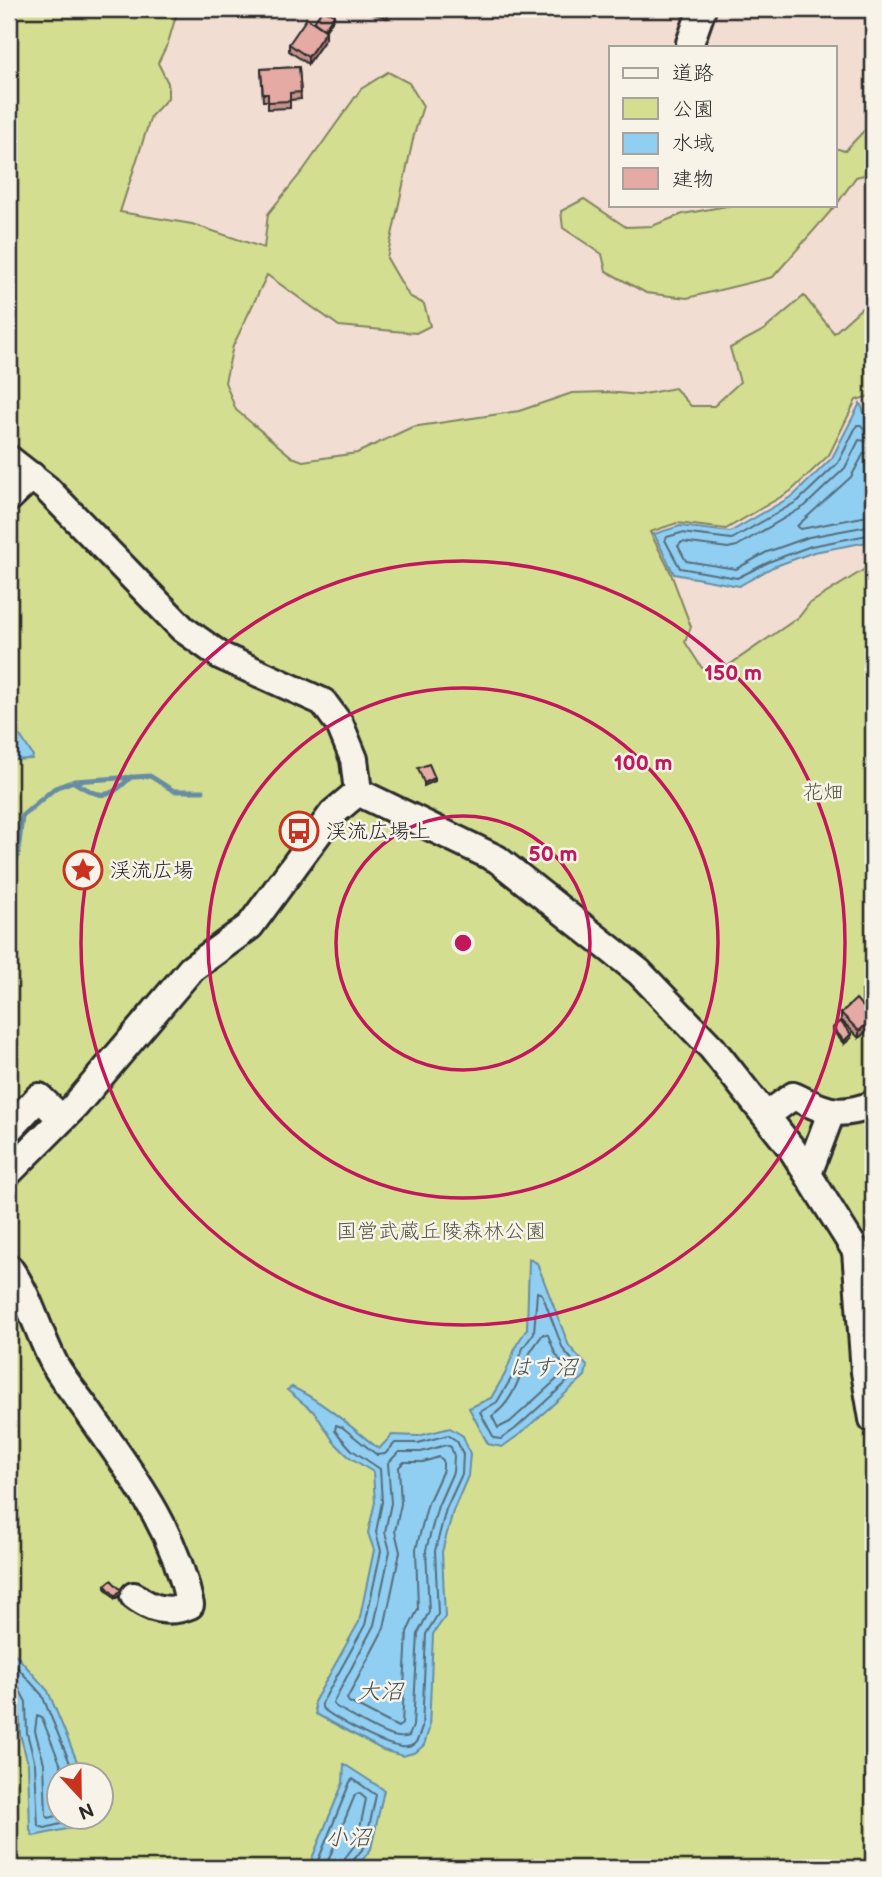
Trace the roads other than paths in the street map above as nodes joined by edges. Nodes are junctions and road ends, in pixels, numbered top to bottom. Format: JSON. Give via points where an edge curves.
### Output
{"nodes":[{"id":1,"x":702,"y":9,"type":"edge"},
{"id":2,"x":691,"y":46,"type":"edge"},
{"id":3,"x":9,"y":458,"type":"edge"},
{"id":4,"x":39,"y":482,"type":"junction"},
{"id":5,"x":9,"y":498,"type":"edge"},
{"id":6,"x":358,"y":792,"type":"junction"},
{"id":7,"x":873,"y":1105,"type":"edge"},
{"id":8,"x":831,"y":1113,"type":"junction"},
{"id":9,"x":766,"y":1116,"type":"junction"},
{"id":10,"x":62,"y":1119,"type":"junction"},
{"id":11,"x":9,"y":1129,"type":"edge"},
{"id":12,"x":9,"y":1172,"type":"edge"},
{"id":13,"x":808,"y":1174,"type":"junction"},
{"id":14,"x":865,"y":1259,"type":"edge"},
{"id":15,"x":9,"y":1268,"type":"edge"},
{"id":16,"x":873,"y":1419,"type":"edge"},
{"id":17,"x":134,"y":1596,"type":"dead end"}],
"edges":[{"from":1,"to":2,"type":"street"},
{"from":3,"to":4,"type":"street"},
{"from":4,"to":5,"type":"street"},
{"from":4,"to":6,"type":"street","via":[[183,629],[221,656],[323,702],[340,725],[354,759]]},
{"from":6,"to":9,"type":"street","via":[[496,859],[639,972],[712,1048]]},
{"from":6,"to":10,"type":"street","via":[[333,813],[250,926],[191,969]]},
{"from":7,"to":8,"type":"street"},
{"from":8,"to":9,"type":"street","via":[[793,1096]]},
{"from":8,"to":13,"type":"street"},
{"from":9,"to":13,"type":"street"},
{"from":10,"to":11,"type":"street","via":[[39,1097]]},
{"from":10,"to":12,"type":"street"},
{"from":13,"to":14,"type":"street"},
{"from":14,"to":16,"type":"street","via":[[865,1372]]},
{"from":15,"to":17,"type":"street","via":[[55,1364],[145,1492],[172,1542],[190,1605],[177,1611],[148,1607]]}]}
